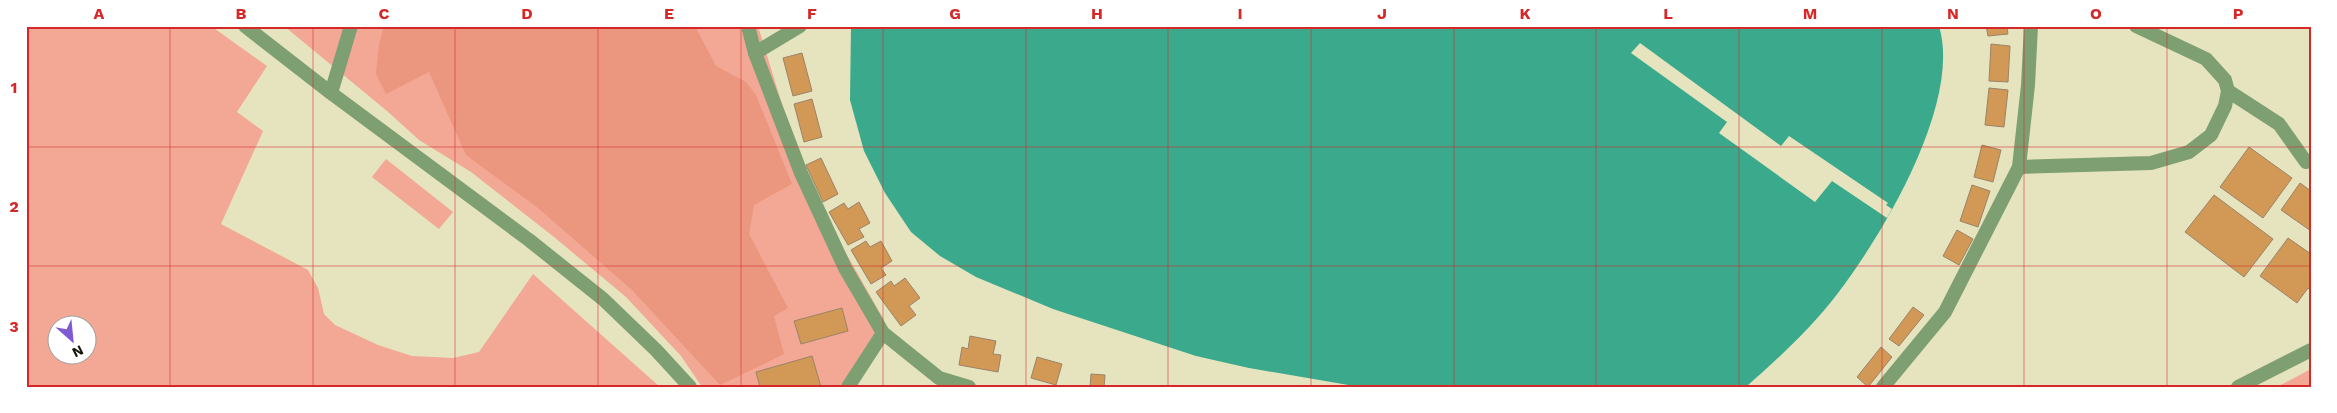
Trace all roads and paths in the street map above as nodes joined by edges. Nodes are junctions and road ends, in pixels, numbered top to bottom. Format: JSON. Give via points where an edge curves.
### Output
{"nodes":[{"id":1,"x":246,"y":26,"type":"edge"},
{"id":2,"x":351,"y":26,"type":"edge"},
{"id":3,"x":748,"y":26,"type":"edge"},
{"id":4,"x":800,"y":26,"type":"edge"},
{"id":5,"x":2031,"y":26,"type":"edge"},
{"id":6,"x":2136,"y":26,"type":"edge"},
{"id":7,"x":755,"y":54,"type":"junction"},
{"id":8,"x":2228,"y":91,"type":"junction"},
{"id":9,"x":331,"y":93,"type":"junction"},
{"id":10,"x":2306,"y":162,"type":"dead end"},
{"id":11,"x":2019,"y":168,"type":"junction"},
{"id":12,"x":883,"y":333,"type":"junction"},
{"id":13,"x":2311,"y":350,"type":"edge"},
{"id":14,"x":690,"y":387,"type":"edge"},
{"id":15,"x":848,"y":387,"type":"edge"},
{"id":16,"x":969,"y":387,"type":"edge"},
{"id":17,"x":1883,"y":387,"type":"edge"},
{"id":18,"x":2238,"y":387,"type":"edge"}],
"edges":[{"from":1,"to":9,"type":"street"},
{"from":2,"to":9,"type":"street"},
{"from":3,"to":7,"type":"street"},
{"from":4,"to":7,"type":"street"},
{"from":5,"to":11,"type":"street"},
{"from":6,"to":8,"type":"street","via":[[2206,59],[2225,80]]},
{"from":7,"to":12,"type":"street","via":[[801,173],[845,268]]},
{"from":8,"to":10,"type":"street","via":[[2279,124]]},
{"from":8,"to":11,"type":"street","via":[[2211,136],[2190,152],[2151,163]]},
{"from":9,"to":14,"type":"street","via":[[530,240],[596,293]]},
{"from":11,"to":17,"type":"street","via":[[1945,312]]},
{"from":12,"to":15,"type":"street"},
{"from":12,"to":16,"type":"street","via":[[939,378]]},
{"from":13,"to":18,"type":"street"}]}
